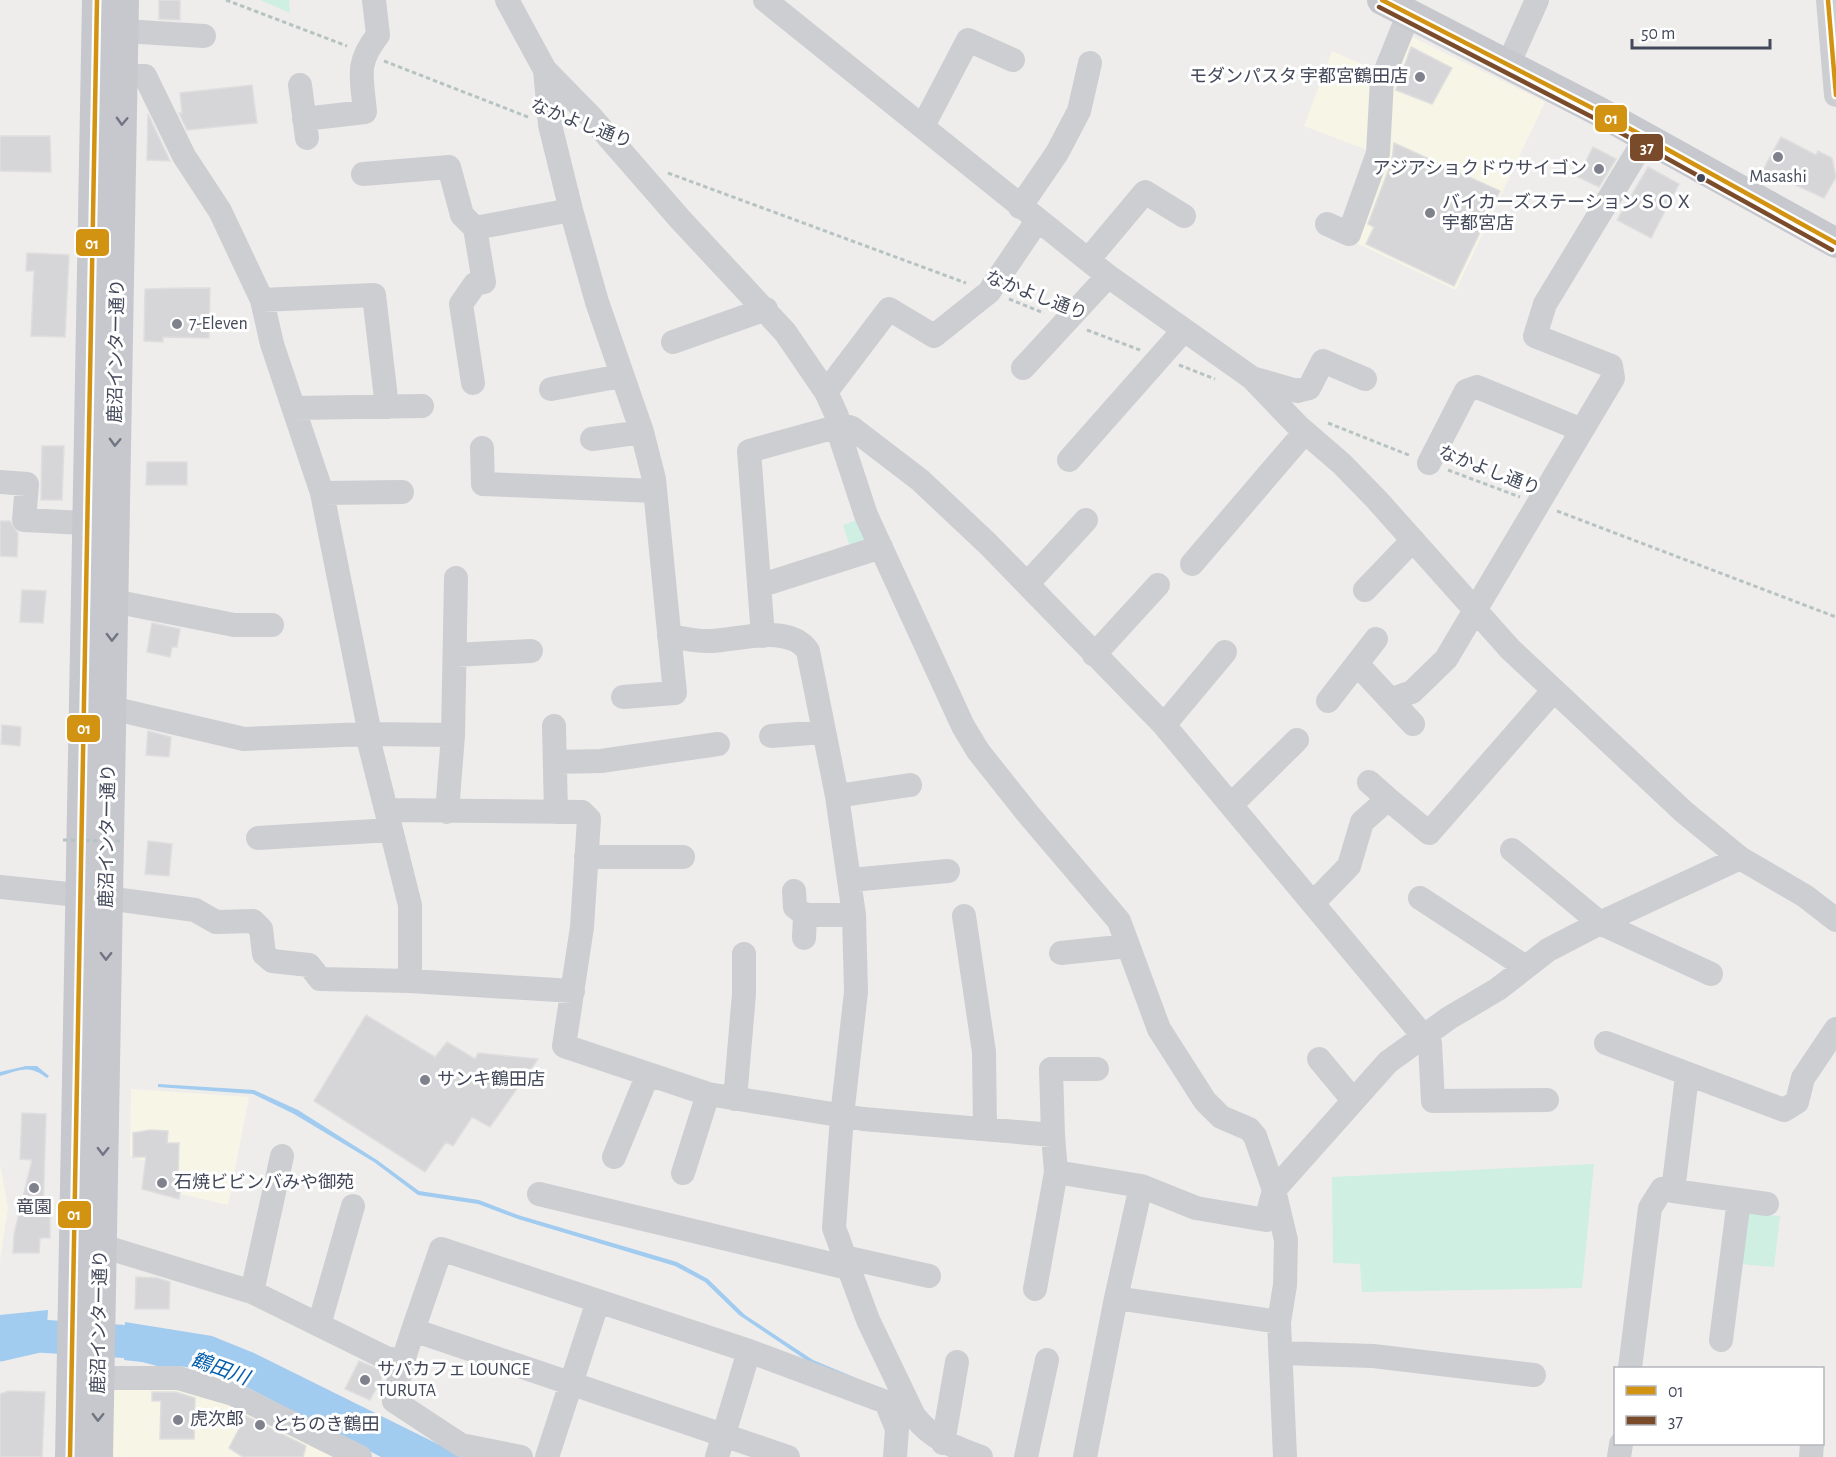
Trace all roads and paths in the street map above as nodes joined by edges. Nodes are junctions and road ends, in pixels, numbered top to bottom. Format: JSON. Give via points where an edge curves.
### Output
{"nodes":[{"id":1,"x":97,"y":0,"type":"edge"},
{"id":2,"x":124,"y":0,"type":"edge"},
{"id":3,"x":226,"y":0,"type":"edge"},
{"id":4,"x":374,"y":0,"type":"edge"},
{"id":5,"x":507,"y":0,"type":"edge"},
{"id":6,"x":765,"y":0,"type":"edge"},
{"id":7,"x":1537,"y":0,"type":"edge"},
{"id":8,"x":1398,"y":5,"type":"edge"},
{"id":9,"x":1831,"y":10,"type":"edge"},
{"id":10,"x":124,"y":31,"type":"junction"},
{"id":11,"x":204,"y":36,"type":"dead end"},
{"id":12,"x":364,"y":53,"type":"junction"},
{"id":13,"x":1013,"y":60,"type":"dead end"},
{"id":14,"x":1090,"y":63,"type":"dead end"},
{"id":15,"x":1508,"y":65,"type":"junction"},
{"id":16,"x":545,"y":70,"type":"junction"},
{"id":17,"x":124,"y":76,"type":"junction"},
{"id":18,"x":300,"y":85,"type":"dead end"},
{"id":19,"x":1836,"y":95,"type":"edge"},
{"id":20,"x":550,"y":125,"type":"junction"},
{"id":21,"x":923,"y":126,"type":"junction"},
{"id":22,"x":1635,"y":154,"type":"dead end"},
{"id":23,"x":666,"y":172,"type":"dead end"},
{"id":24,"x":363,"y":174,"type":"dead end"},
{"id":25,"x":570,"y":210,"type":"junction"},
{"id":26,"x":1028,"y":214,"type":"junction"},
{"id":27,"x":1184,"y":216,"type":"dead end"},
{"id":28,"x":1327,"y":224,"type":"dead end"},
{"id":29,"x":475,"y":228,"type":"junction"},
{"id":30,"x":1836,"y":243,"type":"edge"},
{"id":31,"x":1088,"y":260,"type":"junction"},
{"id":32,"x":1108,"y":276,"type":"junction"},
{"id":33,"x":989,"y":292,"type":"junction"},
{"id":34,"x":262,"y":300,"type":"junction"},
{"id":35,"x":766,"y":309,"type":"junction"},
{"id":36,"x":1067,"y":322,"type":"junction"},
{"id":37,"x":1183,"y":332,"type":"junction"},
{"id":38,"x":673,"y":342,"type":"dead end"},
{"id":39,"x":1160,"y":358,"type":"junction"},
{"id":40,"x":1023,"y":368,"type":"dead end"},
{"id":41,"x":621,"y":376,"type":"junction"},
{"id":42,"x":1252,"y":378,"type":"junction"},
{"id":43,"x":1365,"y":379,"type":"dead end"},
{"id":44,"x":1222,"y":382,"type":"dead end"},
{"id":45,"x":473,"y":383,"type":"dead end"},
{"id":46,"x":551,"y":389,"type":"dead end"},
{"id":47,"x":826,"y":392,"type":"junction"},
{"id":48,"x":422,"y":406,"type":"dead end"},
{"id":49,"x":387,"y":407,"type":"junction"},
{"id":50,"x":294,"y":408,"type":"junction"},
{"id":51,"x":1312,"y":425,"type":"junction"},
{"id":52,"x":837,"y":427,"type":"junction"},
{"id":53,"x":1582,"y":430,"type":"junction"},
{"id":54,"x":642,"y":432,"type":"junction"},
{"id":55,"x":592,"y":439,"type":"dead end"},
{"id":56,"x":482,"y":448,"type":"dead end"},
{"id":57,"x":1069,"y":460,"type":"dead end"},
{"id":58,"x":1430,"y":463,"type":"junction"},
{"id":59,"x":0,"y":482,"type":"edge"},
{"id":60,"x":655,"y":491,"type":"junction"},
{"id":61,"x":402,"y":492,"type":"dead end"},
{"id":62,"x":322,"y":494,"type":"junction"},
{"id":63,"x":1539,"y":504,"type":"junction"},
{"id":64,"x":1086,"y":520,"type":"dead end"},
{"id":65,"x":99,"y":524,"type":"junction"},
{"id":66,"x":1413,"y":540,"type":"junction"},
{"id":67,"x":882,"y":547,"type":"junction"},
{"id":68,"x":1192,"y":564,"type":"dead end"},
{"id":69,"x":456,"y":578,"type":"dead end"},
{"id":70,"x":1027,"y":584,"type":"junction"},
{"id":71,"x":1158,"y":585,"type":"dead end"},
{"id":72,"x":759,"y":586,"type":"junction"},
{"id":73,"x":1365,"y":590,"type":"dead end"},
{"id":74,"x":113,"y":601,"type":"junction"},
{"id":75,"x":1477,"y":611,"type":"junction"},
{"id":76,"x":1836,"y":617,"type":"edge"},
{"id":77,"x":272,"y":625,"type":"dead end"},
{"id":78,"x":669,"y":636,"type":"junction"},
{"id":79,"x":763,"y":636,"type":"junction"},
{"id":80,"x":1376,"y":639,"type":"dead end"},
{"id":81,"x":531,"y":651,"type":"dead end"},
{"id":82,"x":1225,"y":652,"type":"dead end"},
{"id":83,"x":1094,"y":655,"type":"junction"},
{"id":84,"x":455,"y":656,"type":"junction"},
{"id":85,"x":1357,"y":664,"type":"junction"},
{"id":86,"x":1554,"y":690,"type":"junction"},
{"id":87,"x":623,"y":697,"type":"dead end"},
{"id":88,"x":1392,"y":699,"type":"junction"},
{"id":89,"x":1328,"y":701,"type":"dead end"},
{"id":90,"x":111,"y":708,"type":"junction"},
{"id":91,"x":1413,"y":723,"type":"dead end"},
{"id":92,"x":1164,"y":725,"type":"junction"},
{"id":93,"x":554,"y":726,"type":"dead end"},
{"id":94,"x":824,"y":732,"type":"junction"},
{"id":95,"x":368,"y":734,"type":"junction"},
{"id":96,"x":453,"y":735,"type":"junction"},
{"id":97,"x":771,"y":736,"type":"dead end"},
{"id":98,"x":1297,"y":740,"type":"dead end"},
{"id":99,"x":718,"y":744,"type":"dead end"},
{"id":100,"x":555,"y":762,"type":"junction"},
{"id":101,"x":1369,"y":782,"type":"dead end"},
{"id":102,"x":910,"y":785,"type":"dead end"},
{"id":103,"x":837,"y":796,"type":"junction"},
{"id":104,"x":1388,"y":800,"type":"junction"},
{"id":105,"x":1232,"y":804,"type":"junction"},
{"id":106,"x":447,"y":812,"type":"junction"},
{"id":107,"x":556,"y":812,"type":"junction"},
{"id":108,"x":389,"y":820,"type":"junction"},
{"id":109,"x":258,"y":838,"type":"dead end"},
{"id":110,"x":63,"y":840,"type":"dead end"},
{"id":111,"x":123,"y":841,"type":"dead end"},
{"id":112,"x":1512,"y":850,"type":"dead end"},
{"id":113,"x":586,"y":857,"type":"junction"},
{"id":114,"x":683,"y":857,"type":"dead end"},
{"id":115,"x":1740,"y":858,"type":"junction"},
{"id":116,"x":948,"y":871,"type":"dead end"},
{"id":117,"x":850,"y":880,"type":"junction"},
{"id":118,"x":0,"y":887,"type":"edge"},
{"id":119,"x":794,"y":891,"type":"dead end"},
{"id":120,"x":94,"y":896,"type":"junction"},
{"id":121,"x":1420,"y":898,"type":"dead end"},
{"id":122,"x":1314,"y":902,"type":"junction"},
{"id":123,"x":854,"y":915,"type":"junction"},
{"id":124,"x":964,"y":916,"type":"dead end"},
{"id":125,"x":1836,"y":920,"type":"edge"},
{"id":126,"x":1600,"y":923,"type":"junction"},
{"id":127,"x":1128,"y":946,"type":"junction"},
{"id":128,"x":1061,"y":953,"type":"dead end"},
{"id":129,"x":744,"y":954,"type":"dead end"},
{"id":130,"x":1524,"y":966,"type":"junction"},
{"id":131,"x":1711,"y":974,"type":"dead end"},
{"id":132,"x":410,"y":981,"type":"junction"},
{"id":133,"x":573,"y":992,"type":"junction"},
{"id":134,"x":1836,"y":1029,"type":"edge"},
{"id":135,"x":1424,"y":1036,"type":"junction"},
{"id":136,"x":1606,"y":1043,"type":"dead end"},
{"id":137,"x":1319,"y":1059,"type":"dead end"},
{"id":138,"x":1097,"y":1069,"type":"dead end"},
{"id":139,"x":648,"y":1074,"type":"junction"},
{"id":140,"x":1687,"y":1076,"type":"junction"},
{"id":141,"x":708,"y":1094,"type":"junction"},
{"id":142,"x":735,"y":1099,"type":"junction"},
{"id":143,"x":1353,"y":1100,"type":"junction"},
{"id":144,"x":1547,"y":1100,"type":"dead end"},
{"id":145,"x":842,"y":1116,"type":"junction"},
{"id":146,"x":985,"y":1128,"type":"junction"},
{"id":147,"x":1053,"y":1135,"type":"junction"},
{"id":148,"x":282,"y":1156,"type":"dead end"},
{"id":149,"x":614,"y":1157,"type":"dead end"},
{"id":150,"x":1056,"y":1172,"type":"junction"},
{"id":151,"x":683,"y":1173,"type":"dead end"},
{"id":152,"x":1141,"y":1186,"type":"junction"},
{"id":153,"x":1274,"y":1190,"type":"junction"},
{"id":154,"x":1673,"y":1191,"type":"junction"},
{"id":155,"x":539,"y":1194,"type":"dead end"},
{"id":156,"x":1739,"y":1200,"type":"junction"},
{"id":157,"x":1767,"y":1204,"type":"dead end"},
{"id":158,"x":353,"y":1206,"type":"dead end"},
{"id":159,"x":102,"y":1246,"type":"junction"},
{"id":160,"x":846,"y":1262,"type":"junction"},
{"id":161,"x":929,"y":1276,"type":"dead end"},
{"id":162,"x":1035,"y":1289,"type":"dead end"},
{"id":163,"x":252,"y":1292,"type":"junction"},
{"id":164,"x":1116,"y":1298,"type":"junction"},
{"id":165,"x":598,"y":1301,"type":"junction"},
{"id":166,"x":87,"y":1315,"type":"junction"},
{"id":167,"x":1279,"y":1322,"type":"junction"},
{"id":168,"x":319,"y":1325,"type":"junction"},
{"id":169,"x":413,"y":1330,"type":"junction"},
{"id":170,"x":1721,"y":1340,"type":"dead end"},
{"id":171,"x":749,"y":1351,"type":"junction"},
{"id":172,"x":1281,"y":1353,"type":"junction"},
{"id":173,"x":1047,"y":1360,"type":"dead end"},
{"id":174,"x":403,"y":1361,"type":"junction"},
{"id":175,"x":957,"y":1362,"type":"dead end"},
{"id":176,"x":90,"y":1367,"type":"junction"},
{"id":177,"x":1630,"y":1367,"type":"edge"},
{"id":178,"x":1534,"y":1375,"type":"dead end"},
{"id":179,"x":571,"y":1384,"type":"junction"},
{"id":180,"x":944,"y":1443,"type":"junction"},
{"id":181,"x":720,"y":1447,"type":"edge"},
{"id":182,"x":70,"y":1457,"type":"edge"},
{"id":183,"x":98,"y":1457,"type":"edge"},
{"id":184,"x":360,"y":1457,"type":"edge"},
{"id":185,"x":521,"y":1457,"type":"edge"},
{"id":186,"x":547,"y":1457,"type":"edge"},
{"id":187,"x":788,"y":1457,"type":"edge"},
{"id":188,"x":894,"y":1457,"type":"edge"},
{"id":189,"x":981,"y":1457,"type":"edge"},
{"id":190,"x":1026,"y":1457,"type":"edge"},
{"id":191,"x":1085,"y":1457,"type":"edge"},
{"id":192,"x":1285,"y":1457,"type":"edge"}],
"edges":[{"from":1,"to":65,"type":"main road","name":"鹿沼インター通り"},
{"from":2,"to":10,"type":"main road","name":"鹿沼インター通り"},
{"from":3,"to":12,"type":"path","name":"なかよし通り"},
{"from":4,"to":12,"type":"street","via":[[378,35]]},
{"from":5,"to":16,"type":"street"},
{"from":6,"to":21,"type":"street"},
{"from":7,"to":15,"type":"street"},
{"from":8,"to":15,"type":"main road"},
{"from":8,"to":28,"type":"street","via":[[1382,80],[1378,153],[1349,234]]},
{"from":9,"to":19,"type":"street"},
{"from":10,"to":11,"type":"street"},
{"from":10,"to":17,"type":"main road","name":"鹿沼インター通り"},
{"from":12,"to":18,"type":"street","via":[[364,112],[306,129]]},
{"from":12,"to":20,"type":"path","name":"なかよし通り"},
{"from":13,"to":21,"type":"street","via":[[968,40]]},
{"from":14,"to":26,"type":"street","via":[[1079,111]]},
{"from":15,"to":30,"type":"main road"},
{"from":16,"to":20,"type":"street"},
{"from":16,"to":35,"type":"street"},
{"from":17,"to":34,"type":"street","via":[[145,76],[184,156],[220,211]]},
{"from":17,"to":65,"type":"main road","name":"鹿沼インター通り","one_way":true},
{"from":20,"to":25,"type":"street"},
{"from":21,"to":26,"type":"street"},
{"from":22,"to":53,"type":"street","via":[[1545,304],[1535,336],[1611,366],[1613,378]]},
{"from":23,"to":33,"type":"path","name":"なかよし通り"},
{"from":24,"to":29,"type":"street","via":[[449,167],[462,215]]},
{"from":25,"to":29,"type":"street"},
{"from":25,"to":41,"type":"street"},
{"from":26,"to":31,"type":"street"},
{"from":26,"to":33,"type":"street"},
{"from":27,"to":31,"type":"street","via":[[1145,192]]},
{"from":29,"to":45,"type":"street","via":[[484,282],[475,284],[461,304]]},
{"from":31,"to":32,"type":"street"},
{"from":32,"to":36,"type":"street"},
{"from":32,"to":37,"type":"street"},
{"from":33,"to":36,"type":"path","name":"なかよし通り"},
{"from":33,"to":47,"type":"street","via":[[934,336],[889,309]]},
{"from":34,"to":49,"type":"street","via":[[374,295]]},
{"from":34,"to":50,"type":"street"},
{"from":35,"to":38,"type":"street"},
{"from":35,"to":47,"type":"street"},
{"from":36,"to":39,"type":"path","name":"なかよし通り"},
{"from":36,"to":40,"type":"street"},
{"from":37,"to":39,"type":"street"},
{"from":37,"to":42,"type":"street"},
{"from":39,"to":44,"type":"path","name":"なかよし通り"},
{"from":39,"to":57,"type":"street"},
{"from":41,"to":46,"type":"street"},
{"from":41,"to":54,"type":"street"},
{"from":42,"to":43,"type":"street","via":[[1297,391],[1310,388],[1323,361]]},
{"from":42,"to":51,"type":"street"},
{"from":47,"to":52,"type":"street","via":[[837,416]]},
{"from":48,"to":49,"type":"street"},
{"from":49,"to":50,"type":"street"},
{"from":50,"to":62,"type":"street"},
{"from":51,"to":58,"type":"path","name":"なかよし通り"},
{"from":51,"to":66,"type":"street","via":[[1342,464]]},
{"from":51,"to":68,"type":"street"},
{"from":52,"to":67,"type":"street","via":[[866,515]]},
{"from":52,"to":70,"type":"street","via":[[852,428],[920,480]]},
{"from":52,"to":72,"type":"street","via":[[749,451]]},
{"from":53,"to":58,"type":"street","via":[[1477,387],[1466,391]]},
{"from":53,"to":63,"type":"street"},
{"from":54,"to":55,"type":"street"},
{"from":54,"to":60,"type":"street"},
{"from":56,"to":60,"type":"street","via":[[483,484]]},
{"from":58,"to":63,"type":"path","name":"なかよし通り"},
{"from":59,"to":65,"type":"street","via":[[27,484],[24,520]]},
{"from":60,"to":78,"type":"street"},
{"from":61,"to":62,"type":"street"},
{"from":62,"to":95,"type":"street"},
{"from":63,"to":75,"type":"street"},
{"from":63,"to":76,"type":"path","name":"なかよし通り"},
{"from":64,"to":70,"type":"street"},
{"from":65,"to":74,"type":"main road","name":"鹿沼インター通り"},
{"from":65,"to":120,"type":"main road","name":"鹿沼インター通り"},
{"from":66,"to":73,"type":"street"},
{"from":66,"to":75,"type":"street"},
{"from":67,"to":72,"type":"street"},
{"from":67,"to":127,"type":"street","via":[[943,685],[978,752],[1119,921]]},
{"from":69,"to":84,"type":"street"},
{"from":70,"to":83,"type":"street"},
{"from":71,"to":83,"type":"street"},
{"from":72,"to":79,"type":"street"},
{"from":74,"to":77,"type":"street","via":[[234,625]]},
{"from":74,"to":90,"type":"main road","name":"鹿沼インター通り","one_way":true},
{"from":75,"to":86,"type":"street"},
{"from":75,"to":88,"type":"street","via":[[1446,659],[1412,692]]},
{"from":78,"to":79,"type":"street","via":[[709,641]]},
{"from":78,"to":87,"type":"street","via":[[675,693]]},
{"from":79,"to":94,"type":"street","via":[[792,637],[808,651]]},
{"from":80,"to":85,"type":"street"},
{"from":81,"to":84,"type":"street"},
{"from":82,"to":92,"type":"street"},
{"from":83,"to":92,"type":"street"},
{"from":84,"to":96,"type":"street"},
{"from":85,"to":88,"type":"street"},
{"from":85,"to":89,"type":"street"},
{"from":86,"to":104,"type":"street","via":[[1429,833]]},
{"from":86,"to":115,"type":"street","via":[[1684,812]]},
{"from":88,"to":91,"type":"street"},
{"from":90,"to":95,"type":"street","via":[[244,739]]},
{"from":90,"to":120,"type":"main road","name":"鹿沼インター通り"},
{"from":92,"to":105,"type":"street"},
{"from":93,"to":100,"type":"street"},
{"from":94,"to":97,"type":"street"},
{"from":94,"to":103,"type":"street"},
{"from":95,"to":96,"type":"street"},
{"from":95,"to":108,"type":"street"},
{"from":96,"to":106,"type":"street"},
{"from":98,"to":105,"type":"street"},
{"from":99,"to":100,"type":"street","via":[[601,761]]},
{"from":100,"to":107,"type":"street"},
{"from":101,"to":104,"type":"street"},
{"from":102,"to":103,"type":"street"},
{"from":103,"to":117,"type":"street"},
{"from":104,"to":122,"type":"street","via":[[1362,822],[1349,866]]},
{"from":105,"to":122,"type":"street"},
{"from":106,"to":107,"type":"street"},
{"from":106,"to":108,"type":"street"},
{"from":107,"to":113,"type":"street","via":[[582,813],[589,819]]},
{"from":108,"to":109,"type":"street"},
{"from":108,"to":132,"type":"street","via":[[410,905]]},
{"from":110,"to":111,"type":"path","bridge":true},
{"from":112,"to":126,"type":"street"},
{"from":113,"to":114,"type":"street"},
{"from":113,"to":133,"type":"street"},
{"from":115,"to":125,"type":"street","via":[[1805,896]]},
{"from":115,"to":126,"type":"street"},
{"from":116,"to":117,"type":"street"},
{"from":117,"to":123,"type":"street"},
{"from":118,"to":120,"type":"street"},
{"from":119,"to":123,"type":"street","via":[[795,907],[805,926]]},
{"from":120,"to":132,"type":"street","via":[[195,910],[216,922],[253,921],[261,928],[264,954],[272,962],[309,965],[320,979]]},
{"from":120,"to":159,"type":"main road","name":"鹿沼インター通り","one_way":true},
{"from":120,"to":166,"type":"main road","name":"鹿沼インター通り"},
{"from":121,"to":130,"type":"street"},
{"from":122,"to":135,"type":"street"},
{"from":123,"to":145,"type":"street","via":[[856,992]]},
{"from":124,"to":146,"type":"street","via":[[984,1052]]},
{"from":126,"to":130,"type":"street"},
{"from":126,"to":131,"type":"street"},
{"from":127,"to":128,"type":"street"},
{"from":127,"to":153,"type":"street","via":[[1159,1029],[1205,1101],[1221,1117],[1249,1129],[1255,1136]]},
{"from":129,"to":142,"type":"street"},
{"from":130,"to":135,"type":"street","via":[[1498,989]]},
{"from":132,"to":133,"type":"street"},
{"from":133,"to":139,"type":"street","via":[[564,1046]]},
{"from":134,"to":140,"type":"street","via":[[1803,1078],[1797,1102],[1784,1110]]},
{"from":135,"to":143,"type":"street","via":[[1388,1062]]},
{"from":135,"to":144,"type":"street","via":[[1430,1044],[1433,1101]]},
{"from":136,"to":140,"type":"street"},
{"from":137,"to":143,"type":"street"},
{"from":138,"to":147,"type":"street","via":[[1051,1069]]},
{"from":139,"to":141,"type":"street"},
{"from":139,"to":149,"type":"street"},
{"from":140,"to":154,"type":"street"},
{"from":141,"to":142,"type":"street"},
{"from":141,"to":151,"type":"street"},
{"from":142,"to":145,"type":"street"},
{"from":143,"to":153,"type":"street"},
{"from":145,"to":146,"type":"street"},
{"from":145,"to":160,"type":"street","via":[[834,1228]]},
{"from":146,"to":147,"type":"street"},
{"from":147,"to":150,"type":"street"},
{"from":148,"to":163,"type":"street"},
{"from":150,"to":152,"type":"street"},
{"from":150,"to":162,"type":"street"},
{"from":152,"to":153,"type":"street","via":[[1196,1208],[1266,1220]]},
{"from":152,"to":164,"type":"street"},
{"from":153,"to":167,"type":"street","via":[[1286,1240]]},
{"from":154,"to":156,"type":"street"},
{"from":154,"to":177,"type":"street","via":[[1662,1189],[1650,1208]]},
{"from":155,"to":160,"type":"street"},
{"from":156,"to":157,"type":"street"},
{"from":156,"to":170,"type":"street"},
{"from":158,"to":168,"type":"street"},
{"from":159,"to":163,"type":"street"},
{"from":159,"to":166,"type":"main road","name":"鹿沼インター通り"},
{"from":160,"to":161,"type":"street"},
{"from":160,"to":180,"type":"street","via":[[868,1320],[914,1416],[924,1430]]},
{"from":163,"to":168,"type":"street"},
{"from":164,"to":167,"type":"street"},
{"from":164,"to":191,"type":"street"},
{"from":165,"to":169,"type":"street","via":[[441,1249]]},
{"from":165,"to":171,"type":"street"},
{"from":165,"to":179,"type":"street"},
{"from":166,"to":176,"type":"main road","name":"鹿沼インター通り"},
{"from":167,"to":172,"type":"street"},
{"from":168,"to":174,"type":"street","via":[[386,1358]]},
{"from":169,"to":174,"type":"street"},
{"from":169,"to":179,"type":"street"},
{"from":171,"to":181,"type":"street"},
{"from":171,"to":188,"type":"street","via":[[886,1402],[897,1429]]},
{"from":172,"to":178,"type":"street","via":[[1373,1356]]},
{"from":172,"to":192,"type":"street"},
{"from":173,"to":190,"type":"street"},
{"from":174,"to":185,"type":"street","via":[[394,1401],[461,1445]]},
{"from":175,"to":180,"type":"street"},
{"from":176,"to":182,"type":"main road","name":"鹿沼インター通り"},
{"from":176,"to":183,"type":"main road","name":"鹿沼インター通り","one_way":true},
{"from":176,"to":184,"type":"street","via":[[178,1378],[233,1394]]},
{"from":179,"to":181,"type":"street"},
{"from":179,"to":186,"type":"street"},
{"from":180,"to":189,"type":"street"},
{"from":181,"to":187,"type":"street"}]}
